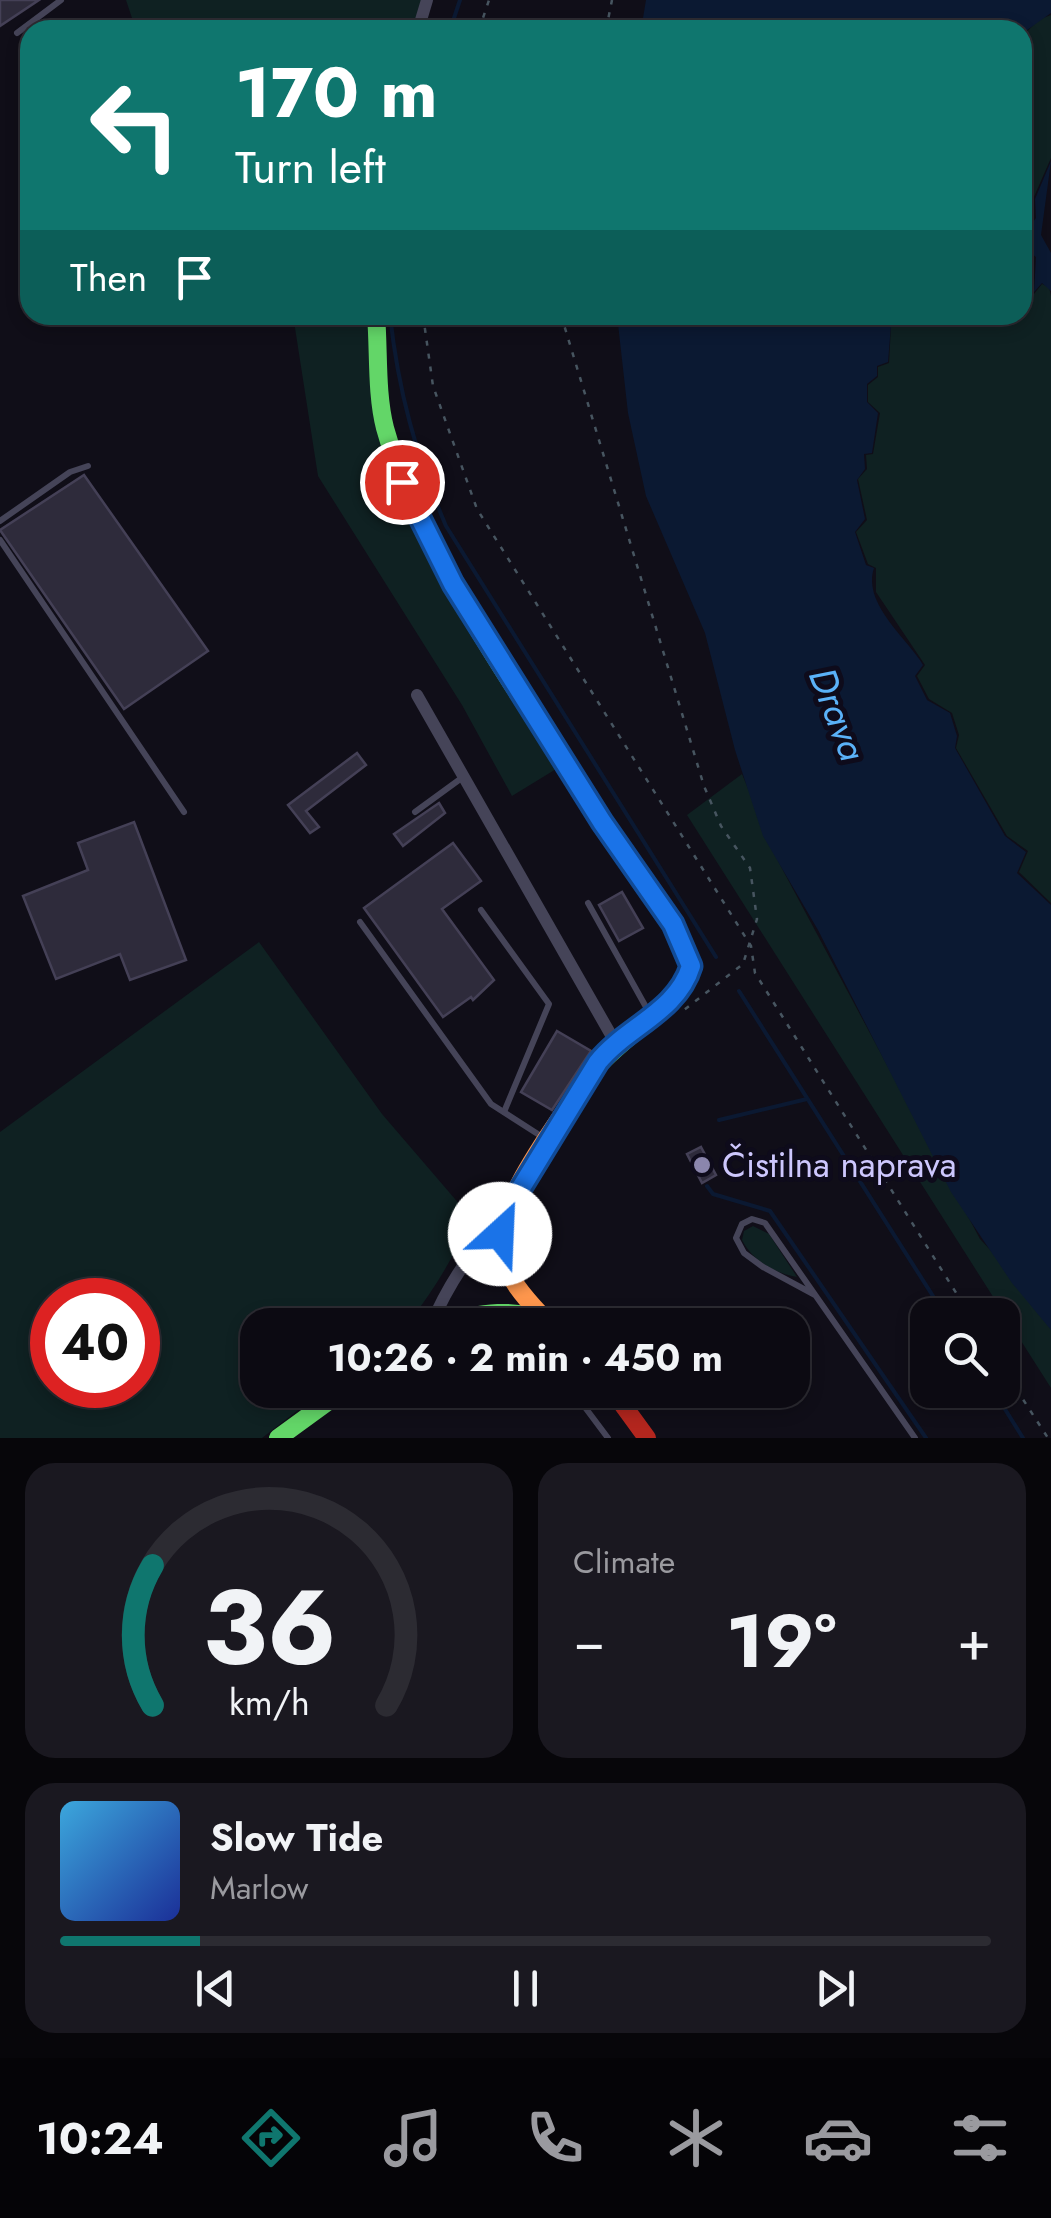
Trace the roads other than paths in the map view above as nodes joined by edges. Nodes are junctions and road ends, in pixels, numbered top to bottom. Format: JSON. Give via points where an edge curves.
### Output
{"nodes":[{"id":1,"x":61,"y":0,"type":"edge"},
{"id":2,"x":34,"y":20,"type":"edge"},
{"id":3,"x":20,"y":31,"type":"edge"},
{"id":4,"x":17,"y":33,"type":"dead end"},
{"id":5,"x":377,"y":325,"type":"edge"},
{"id":6,"x":88,"y":466,"type":"dead end"},
{"id":7,"x":0,"y":522,"type":"edge"},
{"id":8,"x":0,"y":540,"type":"edge"},
{"id":9,"x":417,"y":695,"type":"dead end"},
{"id":10,"x":464,"y":776,"type":"junction"},
{"id":11,"x":184,"y":812,"type":"dead end"},
{"id":12,"x":415,"y":812,"type":"dead end"},
{"id":13,"x":588,"y":903,"type":"dead end"},
{"id":14,"x":481,"y":910,"type":"dead end"},
{"id":15,"x":360,"y":922,"type":"dead end"},
{"id":16,"x":652,"y":1017,"type":"junction"},
{"id":17,"x":614,"y":1042,"type":"junction"},
{"id":18,"x":504,"y":1112,"type":"junction"},
{"id":19,"x":550,"y":1142,"type":"junction"},
{"id":20,"x":505,"y":1214,"type":"junction"},
{"id":21,"x":816,"y":1295,"type":"junction"},
{"id":22,"x":439,"y":1308,"type":"edge"},
{"id":23,"x":536,"y":1308,"type":"edge"},
{"id":24,"x":319,"y":1408,"type":"edge"},
{"id":25,"x":586,"y":1408,"type":"edge"},
{"id":26,"x":625,"y":1408,"type":"edge"},
{"id":27,"x":278,"y":1438,"type":"edge"},
{"id":28,"x":608,"y":1438,"type":"edge"},
{"id":29,"x":647,"y":1438,"type":"edge"},
{"id":30,"x":916,"y":1438,"type":"edge"}],
"edges":[{"from":1,"to":2,"type":"lane"},
{"from":3,"to":4,"type":"lane"},
{"from":5,"to":16,"type":"street","via":[[382,408],[410,504],[453,584],[687,953],[686,981]]},
{"from":6,"to":7,"type":"lane"},
{"from":8,"to":11,"type":"lane"},
{"from":9,"to":10,"type":"street"},
{"from":10,"to":12,"type":"lane"},
{"from":10,"to":17,"type":"street"},
{"from":13,"to":16,"type":"lane"},
{"from":14,"to":18,"type":"lane","via":[[550,1004]]},
{"from":15,"to":18,"type":"lane","via":[[490,1104]]},
{"from":16,"to":17,"type":"street"},
{"from":17,"to":19,"type":"street"},
{"from":18,"to":19,"type":"lane"},
{"from":19,"to":20,"type":"street"},
{"from":20,"to":22,"type":"street","via":[[478,1243]]},
{"from":20,"to":23,"type":"street","via":[[502,1255],[519,1292]]},
{"from":21,"to":21,"type":"lane","via":[[764,1222],[742,1224],[736,1238],[744,1253]]},
{"from":21,"to":30,"type":"lane"},
{"from":24,"to":27,"type":"street"},
{"from":25,"to":28,"type":"lane"},
{"from":26,"to":29,"type":"street"}]}
